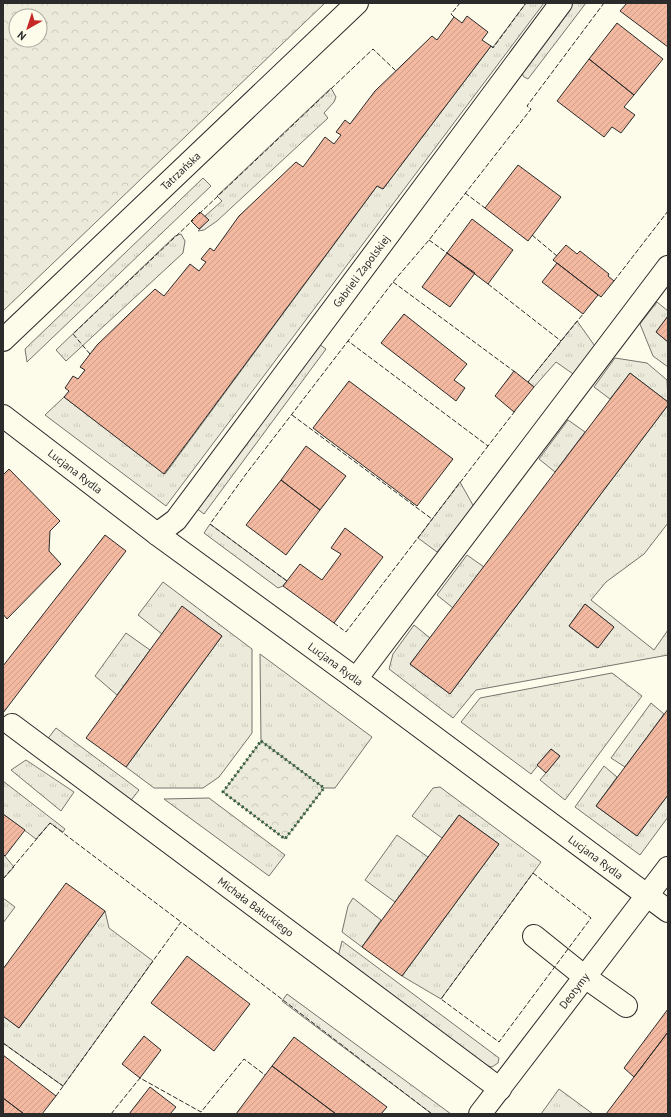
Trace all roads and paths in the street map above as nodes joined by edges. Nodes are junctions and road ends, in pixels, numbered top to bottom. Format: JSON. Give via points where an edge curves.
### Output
{"nodes":[{"id":1,"x":357,"y":3,"type":"edge"},
{"id":2,"x":561,"y":3,"type":"edge"},
{"id":3,"x":668,"y":267,"type":"edge"},
{"id":4,"x":3,"y":340,"type":"edge"},
{"id":5,"x":3,"y":416,"type":"edge"},
{"id":6,"x":157,"y":534,"type":"junction"},
{"id":7,"x":356,"y":679,"type":"junction"},
{"id":8,"x":12,"y":725,"type":"dead end"},
{"id":9,"x":668,"y":868,"type":"edge"},
{"id":10,"x":647,"y":896,"type":"junction"},
{"id":11,"x":668,"y":911,"type":"edge"},
{"id":12,"x":534,"y":936,"type":"dead end"},
{"id":13,"x":585,"y":977,"type":"junction"},
{"id":14,"x":626,"y":1006,"type":"dead end"},
{"id":15,"x":500,"y":1089,"type":"junction"},
{"id":16,"x":480,"y":1114,"type":"edge"}],
"edges":[{"from":1,"to":4,"type":"street","name":"Tatrzańska"},
{"from":2,"to":6,"type":"street","name":"Gabrieli Zapolskiej","via":[[176,520]]},
{"from":3,"to":7,"type":"street"},
{"from":5,"to":6,"type":"street","name":"Lucjana Rydla"},
{"from":6,"to":7,"type":"street","name":"Lucjana Rydla"},
{"from":7,"to":10,"type":"street","name":"Lucjana Rydla"},
{"from":8,"to":15,"type":"street","name":"Michała Bałuckiego"},
{"from":9,"to":10,"type":"street","name":"Deotymy"},
{"from":10,"to":11,"type":"street","name":"Lucjana Rydla"},
{"from":10,"to":13,"type":"street","name":"Deotymy"},
{"from":12,"to":13,"type":"street"},
{"from":13,"to":14,"type":"street"},
{"from":13,"to":15,"type":"street","name":"Deotymy"},
{"from":15,"to":16,"type":"street","name":"Deotymy"}]}
